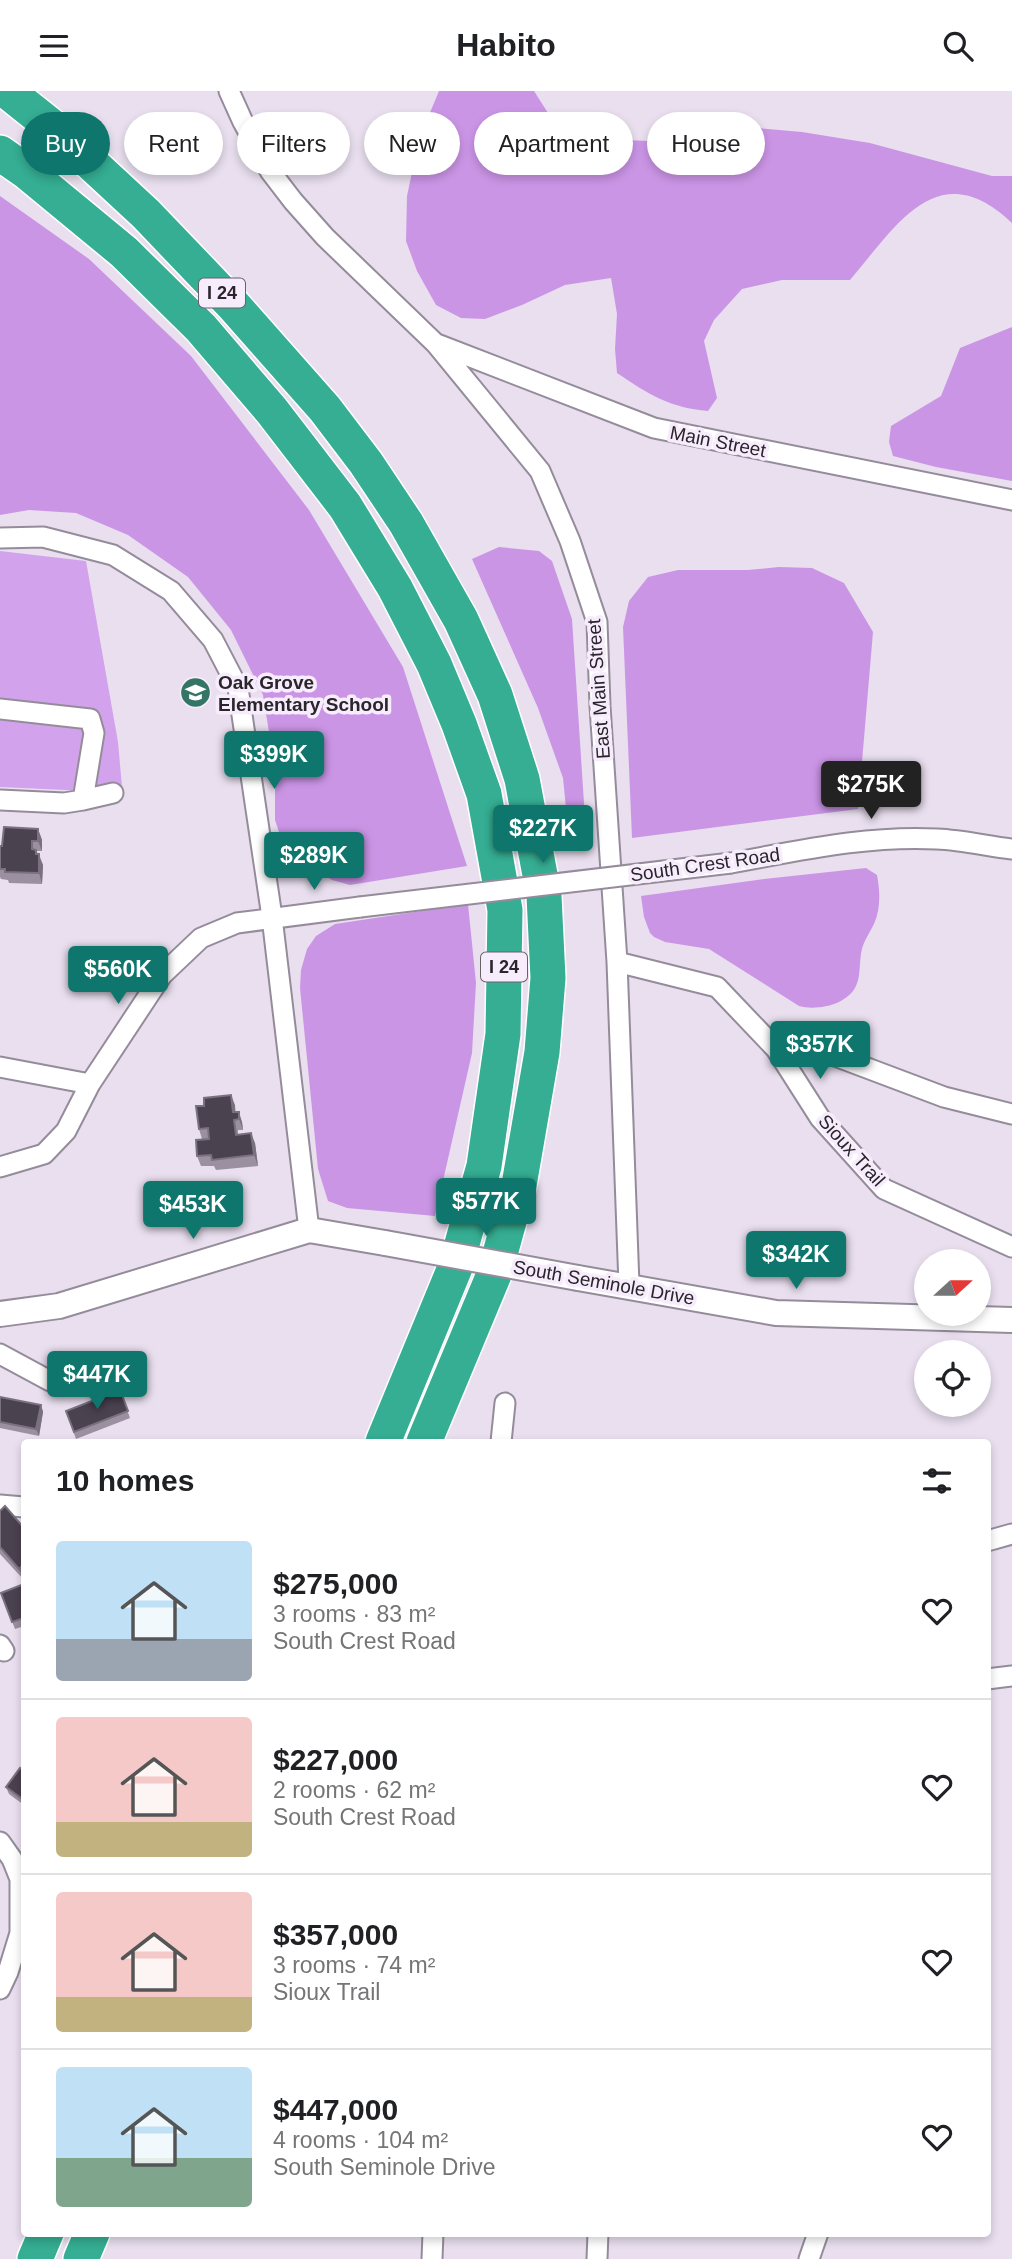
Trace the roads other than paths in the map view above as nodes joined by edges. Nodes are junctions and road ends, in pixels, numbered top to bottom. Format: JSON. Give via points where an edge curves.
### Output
{"nodes":[{"id":1,"x":7,"y":91,"type":"edge"},
{"id":2,"x":229,"y":91,"type":"edge"},
{"id":3,"x":0,"y":153,"type":"edge"},
{"id":4,"x":436,"y":344,"type":"junction"},
{"id":5,"x":1012,"y":500,"type":"edge"},
{"id":6,"x":0,"y":538,"type":"edge"},
{"id":7,"x":0,"y":709,"type":"edge"},
{"id":8,"x":113,"y":793,"type":"dead end"},
{"id":9,"x":0,"y":800,"type":"edge"},
{"id":10,"x":83,"y":800,"type":"junction"},
{"id":11,"x":1012,"y":849,"type":"edge"},
{"id":12,"x":272,"y":917,"type":"junction"},
{"id":13,"x":617,"y":961,"type":"junction"},
{"id":14,"x":776,"y":1049,"type":"junction"},
{"id":15,"x":0,"y":1067,"type":"edge"},
{"id":16,"x":90,"y":1084,"type":"junction"},
{"id":17,"x":1012,"y":1114,"type":"edge"},
{"id":18,"x":0,"y":1167,"type":"edge"},
{"id":19,"x":309,"y":1230,"type":"junction"},
{"id":20,"x":1012,"y":1247,"type":"edge"},
{"id":21,"x":629,"y":1285,"type":"junction"},
{"id":22,"x":0,"y":1314,"type":"edge"},
{"id":23,"x":1012,"y":1320,"type":"edge"},
{"id":24,"x":0,"y":1354,"type":"edge"},
{"id":25,"x":111,"y":1373,"type":"dead end"},
{"id":26,"x":505,"y":1403,"type":"dead end"},
{"id":27,"x":384,"y":1439,"type":"edge"},
{"id":28,"x":426,"y":1439,"type":"edge"},
{"id":29,"x":501,"y":1439,"type":"edge"},
{"id":30,"x":0,"y":1506,"type":"edge"},
{"id":31,"x":21,"y":1507,"type":"edge"},
{"id":32,"x":1012,"y":1534,"type":"edge"},
{"id":33,"x":991,"y":1540,"type":"edge"},
{"id":34,"x":1012,"y":1676,"type":"edge"},
{"id":35,"x":991,"y":1679,"type":"edge"},
{"id":36,"x":0,"y":1842,"type":"edge"},
{"id":37,"x":0,"y":1989,"type":"edge"},
{"id":38,"x":44,"y":2237,"type":"edge"},
{"id":39,"x":90,"y":2237,"type":"edge"},
{"id":40,"x":433,"y":2237,"type":"edge"},
{"id":41,"x":598,"y":2237,"type":"edge"},
{"id":42,"x":817,"y":2237,"type":"edge"},
{"id":43,"x":35,"y":2259,"type":"edge"},
{"id":44,"x":81,"y":2259,"type":"edge"},
{"id":45,"x":432,"y":2259,"type":"edge"},
{"id":46,"x":597,"y":2259,"type":"edge"},
{"id":47,"x":809,"y":2259,"type":"edge"}],
"edges":[{"from":1,"to":28,"type":"highway","number":"I 24","via":[[146,214],[234,306],[366,463],[407,523],[461,620],[489,683],[522,779],[544,896],[548,978],[542,1052],[519,1185],[495,1272]]},
{"from":2,"to":4,"type":"street","name":"East Main Street","via":[[270,171],[293,201]]},
{"from":3,"to":27,"type":"highway","number":"I 24","via":[[124,252],[201,328],[345,506],[395,587],[434,664],[484,794],[505,910],[503,1034],[484,1166],[456,1265]]},
{"from":4,"to":5,"type":"street","name":"Main Street","via":[[654,428]]},
{"from":4,"to":13,"type":"street","name":"East Main Street","via":[[540,471],[597,622]]},
{"from":6,"to":12,"type":"street","via":[[43,537],[113,555],[171,591],[213,640],[238,688]]},
{"from":7,"to":10,"type":"street","via":[[90,719],[94,733]]},
{"from":8,"to":10,"type":"street"},
{"from":9,"to":10,"type":"street"},
{"from":11,"to":12,"type":"street","name":"South Crest Road","bridge":true,"via":[[937,839],[886,840],[732,863]]},
{"from":12,"to":16,"type":"street","via":[[237,923],[201,938],[162,975]]},
{"from":12,"to":19,"type":"street"},
{"from":13,"to":14,"type":"street","name":"Sioux Trail","via":[[717,987]]},
{"from":13,"to":21,"type":"street","name":"East Main Street"},
{"from":14,"to":17,"type":"street","via":[[814,1048],[944,1097]]},
{"from":14,"to":20,"type":"street","name":"Sioux Trail","via":[[820,1118],[884,1189]]},
{"from":15,"to":16,"type":"street"},
{"from":16,"to":18,"type":"street","via":[[66,1131],[44,1154]]},
{"from":19,"to":21,"type":"street","name":"South Seminole Drive","bridge":true},
{"from":19,"to":22,"type":"street","name":"South Seminole Drive","via":[[59,1306]]},
{"from":21,"to":23,"type":"street","name":"South Seminole Drive","via":[[776,1313]]},
{"from":24,"to":25,"type":"street","via":[[51,1381]]},
{"from":26,"to":29,"type":"street"},
{"from":30,"to":31,"type":"street"},
{"from":32,"to":33,"type":"street"},
{"from":34,"to":35,"type":"street"},
{"from":36,"to":37,"type":"street","via":[[20,1879],[20,1933]]},
{"from":38,"to":43,"type":"highway"},
{"from":39,"to":44,"type":"highway"},
{"from":40,"to":45,"type":"street"},
{"from":41,"to":46,"type":"street"},
{"from":42,"to":47,"type":"street"}]}
